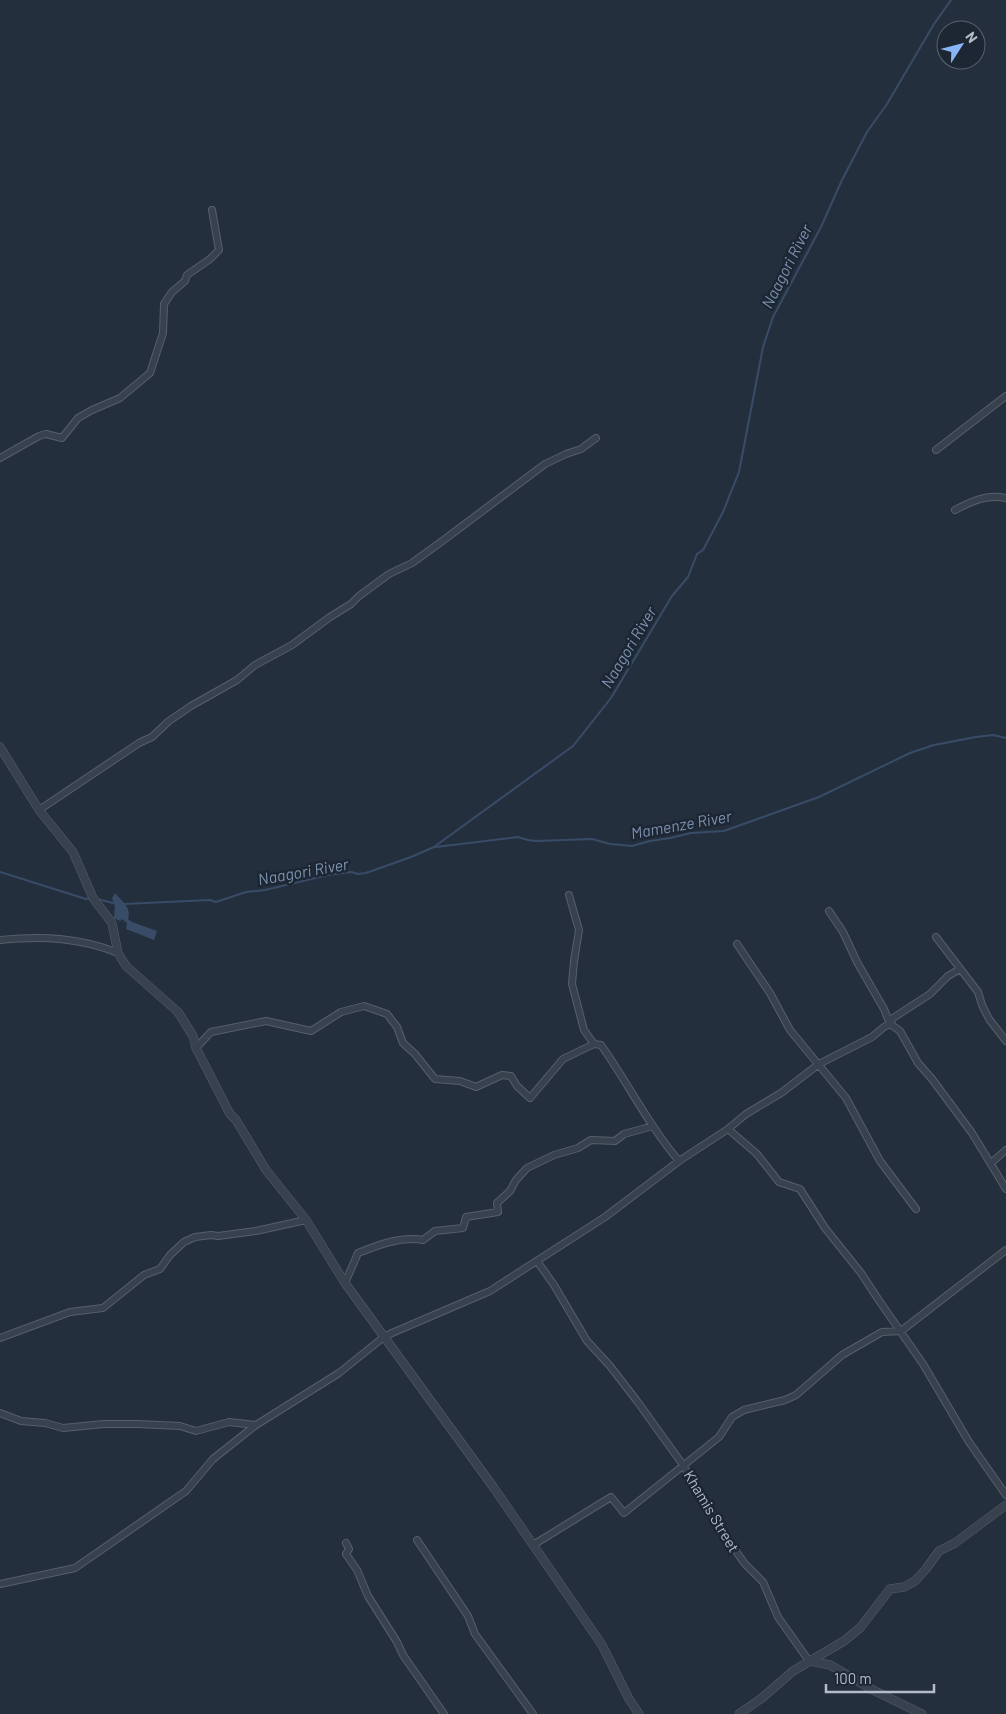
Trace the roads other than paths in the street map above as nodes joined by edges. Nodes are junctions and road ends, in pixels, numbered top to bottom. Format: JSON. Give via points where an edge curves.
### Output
{"nodes":[{"id":1,"x":212,"y":210,"type":"dead end"},
{"id":2,"x":1006,"y":396,"type":"edge"},
{"id":3,"x":596,"y":438,"type":"dead end"},
{"id":4,"x":936,"y":450,"type":"dead end"},
{"id":5,"x":0,"y":458,"type":"edge"},
{"id":6,"x":1006,"y":498,"type":"edge"},
{"id":7,"x":955,"y":510,"type":"dead end"},
{"id":8,"x":0,"y":746,"type":"edge"},
{"id":9,"x":39,"y":810,"type":"junction"},
{"id":10,"x":570,"y":895,"type":"dead end"},
{"id":11,"x":829,"y":911,"type":"dead end"},
{"id":12,"x":936,"y":937,"type":"dead end"},
{"id":13,"x":0,"y":940,"type":"edge"},
{"id":14,"x":737,"y":944,"type":"dead end"},
{"id":15,"x":118,"y":953,"type":"junction"},
{"id":16,"x":960,"y":969,"type":"junction"},
{"id":17,"x":890,"y":1024,"type":"junction"},
{"id":18,"x":1006,"y":1041,"type":"edge"},
{"id":19,"x":594,"y":1044,"type":"junction"},
{"id":20,"x":196,"y":1048,"type":"junction"},
{"id":21,"x":819,"y":1064,"type":"junction"},
{"id":22,"x":653,"y":1126,"type":"junction"},
{"id":23,"x":728,"y":1128,"type":"junction"},
{"id":24,"x":1006,"y":1150,"type":"edge"},
{"id":25,"x":679,"y":1161,"type":"junction"},
{"id":26,"x":991,"y":1163,"type":"junction"},
{"id":27,"x":1006,"y":1189,"type":"edge"},
{"id":28,"x":916,"y":1209,"type":"dead end"},
{"id":29,"x":306,"y":1220,"type":"junction"},
{"id":30,"x":1006,"y":1250,"type":"edge"},
{"id":31,"x":537,"y":1261,"type":"junction"},
{"id":32,"x":345,"y":1283,"type":"junction"},
{"id":33,"x":901,"y":1331,"type":"junction"},
{"id":34,"x":385,"y":1336,"type":"junction"},
{"id":35,"x":0,"y":1338,"type":"edge"},
{"id":36,"x":0,"y":1413,"type":"edge"},
{"id":37,"x":256,"y":1425,"type":"junction"},
{"id":38,"x":683,"y":1465,"type":"junction"},
{"id":39,"x":1006,"y":1495,"type":"edge"},
{"id":40,"x":1006,"y":1505,"type":"edge"},
{"id":41,"x":417,"y":1540,"type":"dead end"},
{"id":42,"x":346,"y":1543,"type":"dead end"},
{"id":43,"x":533,"y":1545,"type":"junction"},
{"id":44,"x":0,"y":1584,"type":"edge"},
{"id":45,"x":809,"y":1661,"type":"junction"},
{"id":46,"x":444,"y":1714,"type":"edge"},
{"id":47,"x":533,"y":1714,"type":"edge"},
{"id":48,"x":638,"y":1714,"type":"edge"},
{"id":49,"x":738,"y":1714,"type":"edge"},
{"id":50,"x":922,"y":1714,"type":"edge"}],
"edges":[{"from":1,"to":5,"type":"street","via":[[219,250],[188,275],[164,304],[163,333],[150,373],[120,398],[78,418],[62,438],[46,434]]},
{"from":2,"to":4,"type":"street"},
{"from":3,"to":9,"type":"street","via":[[581,450],[545,464],[412,563],[389,574],[292,645],[191,706],[152,737]]},
{"from":6,"to":7,"type":"street","via":[[979,498]]},
{"from":8,"to":9,"type":"street"},
{"from":9,"to":15,"type":"street","via":[[73,852],[93,898],[112,923]]},
{"from":10,"to":19,"type":"street","via":[[579,930],[572,984],[584,1030]]},
{"from":11,"to":17,"type":"street"},
{"from":12,"to":16,"type":"street"},
{"from":13,"to":15,"type":"street","via":[[31,937],[71,940]]},
{"from":14,"to":21,"type":"street","via":[[790,1030]]},
{"from":15,"to":20,"type":"street","via":[[126,966],[178,1012],[193,1036]]},
{"from":16,"to":17,"type":"street"},
{"from":16,"to":18,"type":"street","via":[[978,992],[989,1019]]},
{"from":17,"to":21,"type":"street"},
{"from":17,"to":26,"type":"street","via":[[900,1031],[918,1063],[972,1132]]},
{"from":19,"to":20,"type":"street","via":[[563,1058],[530,1098],[511,1076],[502,1075],[476,1087],[460,1081],[435,1079],[403,1043],[387,1014],[364,1006],[341,1012],[311,1032],[266,1021],[211,1032]]},
{"from":19,"to":22,"type":"street","via":[[601,1045]]},
{"from":20,"to":29,"type":"street","via":[[230,1114],[266,1170]]},
{"from":21,"to":23,"type":"street"},
{"from":21,"to":28,"type":"street","via":[[846,1098],[880,1161]]},
{"from":22,"to":25,"type":"street"},
{"from":22,"to":32,"type":"street","via":[[624,1134],[615,1141],[591,1140],[527,1168],[497,1203],[498,1212],[466,1217],[463,1228],[435,1231],[423,1240],[411,1237],[358,1253]]},
{"from":23,"to":25,"type":"street"},
{"from":23,"to":33,"type":"street","via":[[757,1154],[780,1182],[800,1189]]},
{"from":24,"to":26,"type":"street"},
{"from":25,"to":31,"type":"street","via":[[605,1217]]},
{"from":26,"to":27,"type":"street"},
{"from":29,"to":32,"type":"street"},
{"from":29,"to":35,"type":"street","via":[[256,1231],[195,1237],[184,1242],[160,1269],[144,1275],[103,1308],[70,1312]]},
{"from":30,"to":33,"type":"street"},
{"from":31,"to":34,"type":"street","via":[[490,1291]]},
{"from":31,"to":38,"type":"street","name":"Khamis Street","via":[[587,1341],[610,1366]]},
{"from":32,"to":34,"type":"street"},
{"from":33,"to":38,"type":"street","via":[[882,1332],[842,1355],[796,1395],[732,1416],[719,1437]]},
{"from":33,"to":39,"type":"street","via":[[968,1442]]},
{"from":34,"to":37,"type":"street","via":[[339,1373]]},
{"from":34,"to":43,"type":"street"},
{"from":36,"to":37,"type":"street","via":[[21,1421],[63,1428],[137,1424],[180,1426],[196,1431],[229,1422]]},
{"from":37,"to":44,"type":"street","via":[[213,1459],[186,1491],[75,1568]]},
{"from":38,"to":43,"type":"street","via":[[624,1513],[612,1498]]},
{"from":38,"to":45,"type":"street","name":"Khamis Street","via":[[723,1533],[745,1564],[763,1582],[778,1617]]},
{"from":40,"to":45,"type":"street","via":[[939,1551],[915,1581],[890,1589],[860,1628]]},
{"from":41,"to":47,"type":"street","via":[[468,1616],[474,1634]]},
{"from":42,"to":46,"type":"street","via":[[349,1549],[346,1554],[368,1596],[403,1655]]},
{"from":43,"to":48,"type":"street","via":[[602,1645]]},
{"from":45,"to":49,"type":"street"},
{"from":45,"to":50,"type":"street","via":[[830,1664]]}]}
